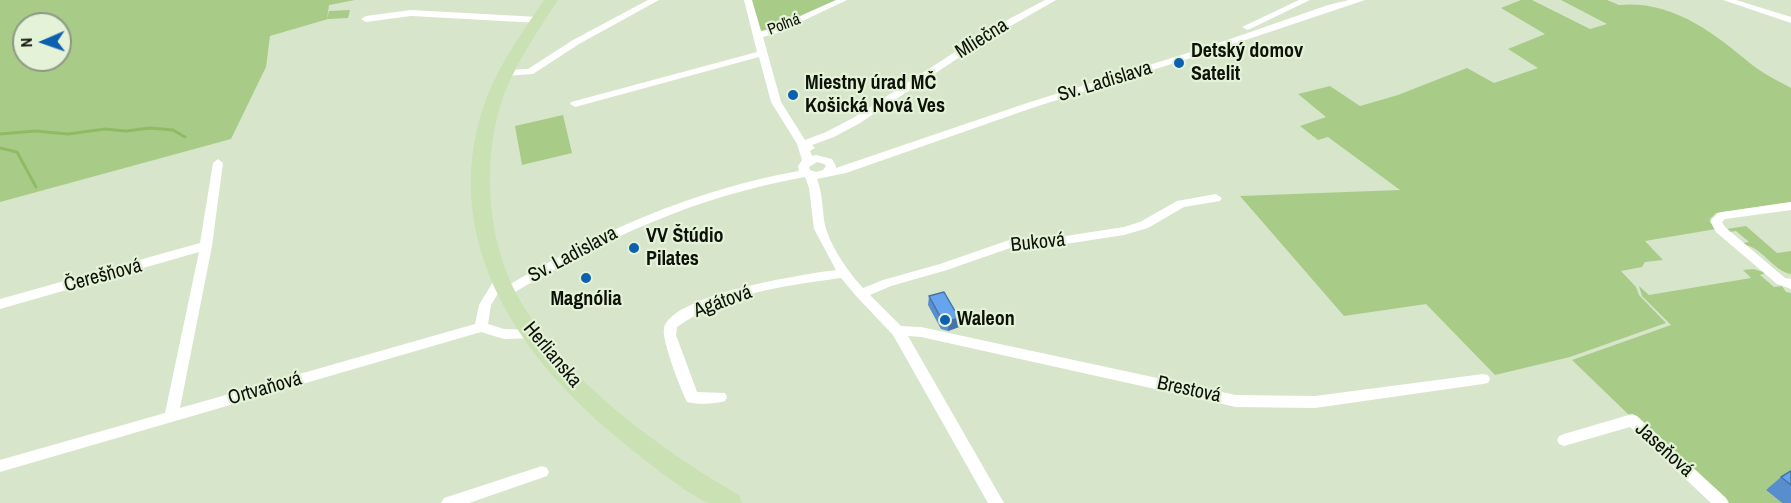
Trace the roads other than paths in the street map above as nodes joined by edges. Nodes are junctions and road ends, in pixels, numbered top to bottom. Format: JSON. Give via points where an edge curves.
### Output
{"nodes":[{"id":1,"x":551,"y":0,"type":"edge"},
{"id":2,"x":655,"y":0,"type":"edge"},
{"id":3,"x":748,"y":0,"type":"edge"},
{"id":4,"x":843,"y":0,"type":"edge"},
{"id":5,"x":1052,"y":0,"type":"edge"},
{"id":6,"x":1306,"y":0,"type":"edge"},
{"id":7,"x":1361,"y":0,"type":"edge"},
{"id":8,"x":1727,"y":0,"type":"edge"},
{"id":9,"x":366,"y":19,"type":"dead end"},
{"id":10,"x":538,"y":20,"type":"junction"},
{"id":11,"x":1791,"y":20,"type":"edge"},
{"id":12,"x":1247,"y":27,"type":"dead end"},
{"id":13,"x":758,"y":34,"type":"junction"},
{"id":14,"x":763,"y":53,"type":"junction"},
{"id":15,"x":506,"y":73,"type":"junction"},
{"id":16,"x":575,"y":104,"type":"dead end"},
{"id":17,"x":822,"y":138,"type":"junction"},
{"id":18,"x":802,"y":144,"type":"junction"},
{"id":19,"x":218,"y":163,"type":"dead end"},
{"id":20,"x":816,"y":168,"type":"junction"},
{"id":21,"x":1216,"y":198,"type":"dead end"},
{"id":22,"x":1791,"y":206,"type":"edge"},
{"id":23,"x":206,"y":246,"type":"junction"},
{"id":24,"x":846,"y":273,"type":"junction"},
{"id":25,"x":1791,"y":284,"type":"edge"},
{"id":26,"x":503,"y":286,"type":"junction"},
{"id":27,"x":861,"y":294,"type":"junction"},
{"id":28,"x":0,"y":304,"type":"edge"},
{"id":29,"x":481,"y":327,"type":"junction"},
{"id":30,"x":898,"y":331,"type":"junction"},
{"id":31,"x":530,"y":334,"type":"junction"},
{"id":32,"x":1483,"y":379,"type":"dead end"},
{"id":33,"x":720,"y":397,"type":"dead end"},
{"id":34,"x":171,"y":416,"type":"junction"},
{"id":35,"x":1564,"y":440,"type":"dead end"},
{"id":36,"x":0,"y":466,"type":"edge"},
{"id":37,"x":542,"y":472,"type":"dead end"},
{"id":38,"x":450,"y":503,"type":"edge"},
{"id":39,"x":730,"y":503,"type":"edge"},
{"id":40,"x":996,"y":503,"type":"edge"},
{"id":41,"x":1721,"y":503,"type":"edge"}],
"edges":[{"from":1,"to":10,"type":"main road","name":"Herlianska"},
{"from":2,"to":15,"type":"street","via":[[576,42],[530,72]]},
{"from":3,"to":13,"type":"street"},
{"from":4,"to":13,"type":"street","name":"Poľná","via":[[774,31]]},
{"from":5,"to":17,"type":"street","name":"Mliečna","via":[[1007,22],[869,114]]},
{"from":6,"to":12,"type":"street"},
{"from":7,"to":20,"type":"street","name":"Sv. Ladislava","via":[[842,170]]},
{"from":8,"to":11,"type":"street"},
{"from":9,"to":10,"type":"street","via":[[411,13]]},
{"from":10,"to":15,"type":"main road","name":"Herlianska"},
{"from":13,"to":14,"type":"street"},
{"from":14,"to":16,"type":"street"},
{"from":14,"to":18,"type":"street","via":[[776,102]]},
{"from":15,"to":26,"type":"main road","name":"Herlianska","via":[[484,135],[482,181],[490,253]]},
{"from":17,"to":18,"type":"street","name":"Mliečna"},
{"from":17,"to":20,"type":"street"},
{"from":18,"to":20,"type":"street"},
{"from":19,"to":23,"type":"street"},
{"from":20,"to":24,"type":"street","via":[[817,217],[823,237]]},
{"from":20,"to":26,"type":"street","name":"Sv. Ladislava","via":[[726,189],[653,215]]},
{"from":21,"to":27,"type":"street","name":"Buková","via":[[1181,204],[1144,225],[1124,231],[1059,241],[1012,243]]},
{"from":22,"to":25,"type":"street","via":[[1722,216],[1716,221],[1720,229],[1778,279]]},
{"from":23,"to":28,"type":"street","name":"Čerešňová"},
{"from":23,"to":34,"type":"street"},
{"from":24,"to":27,"type":"street"},
{"from":24,"to":33,"type":"street","name":"Agátová","via":[[774,285],[710,302],[671,326],[669,335],[692,398]]},
{"from":26,"to":29,"type":"street","via":[[485,305]]},
{"from":26,"to":31,"type":"main road","name":"Herlianska"},
{"from":27,"to":30,"type":"street"},
{"from":29,"to":31,"type":"street","name":"Ortvaňová","via":[[504,334]]},
{"from":29,"to":34,"type":"street","name":"Ortvaňová"},
{"from":30,"to":32,"type":"street","name":"Brestová","via":[[921,332],[1236,400],[1315,402]]},
{"from":30,"to":40,"type":"street"},
{"from":31,"to":39,"type":"main road","name":"Herlianska","via":[[603,413],[683,476]]},
{"from":34,"to":36,"type":"street","name":"Ortvaňová"},
{"from":35,"to":41,"type":"street","name":"Jaseňová","via":[[1632,420]]},
{"from":37,"to":38,"type":"street"}]}
